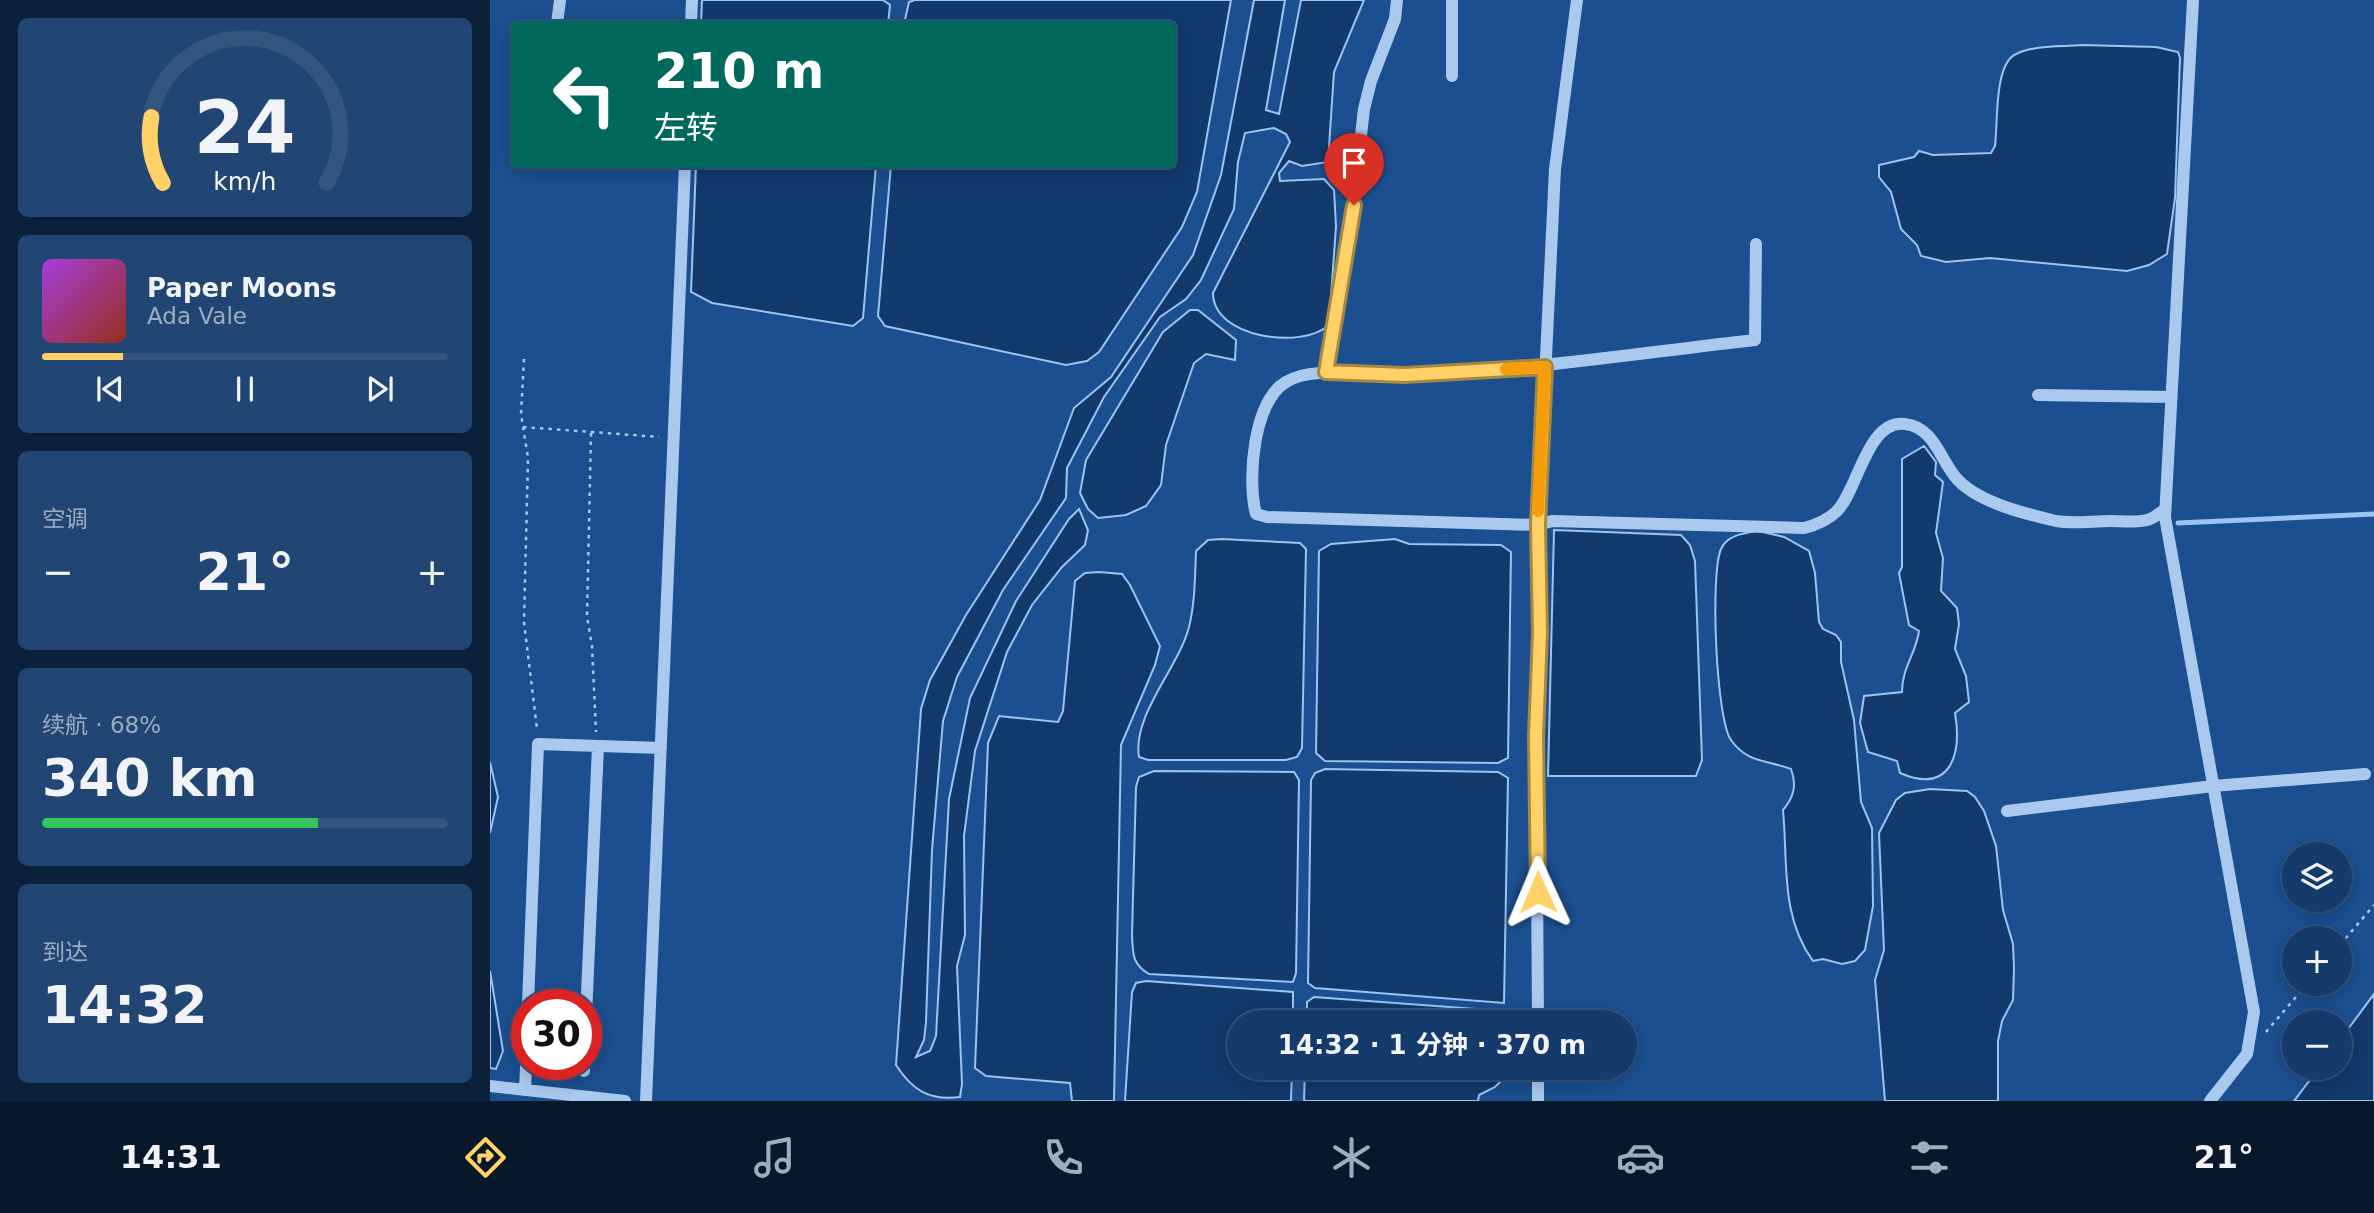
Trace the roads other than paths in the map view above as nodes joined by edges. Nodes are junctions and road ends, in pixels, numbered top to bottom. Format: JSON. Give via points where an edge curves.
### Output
{"nodes":[{"id":1,"x":560,"y":0,"type":"edge"},
{"id":2,"x":692,"y":0,"type":"edge"},
{"id":3,"x":1397,"y":0,"type":"edge"},
{"id":4,"x":1452,"y":0,"type":"edge"},
{"id":5,"x":1577,"y":0,"type":"edge"},
{"id":6,"x":2193,"y":0,"type":"edge"},
{"id":7,"x":557,"y":21,"type":"edge"},
{"id":8,"x":691,"y":21,"type":"edge"},
{"id":9,"x":1452,"y":76,"type":"dead end"},
{"id":10,"x":685,"y":168,"type":"edge"},
{"id":11,"x":1756,"y":244,"type":"dead end"},
{"id":12,"x":1545,"y":367,"type":"junction"},
{"id":13,"x":1326,"y":372,"type":"junction"},
{"id":14,"x":2038,"y":395,"type":"dead end"},
{"id":15,"x":2171,"y":397,"type":"junction"},
{"id":16,"x":2165,"y":509,"type":"junction"},
{"id":17,"x":1538,"y":525,"type":"junction"},
{"id":18,"x":598,"y":746,"type":"junction"},
{"id":19,"x":661,"y":748,"type":"junction"},
{"id":20,"x":2365,"y":774,"type":"dead end"},
{"id":21,"x":2213,"y":786,"type":"junction"},
{"id":22,"x":2007,"y":811,"type":"dead end"},
{"id":23,"x":529,"y":989,"type":"edge"},
{"id":24,"x":587,"y":989,"type":"edge"},
{"id":25,"x":1538,"y":1010,"type":"edge"},
{"id":26,"x":525,"y":1080,"type":"edge"},
{"id":27,"x":1538,"y":1080,"type":"edge"},
{"id":28,"x":490,"y":1086,"type":"edge"},
{"id":29,"x":525,"y":1090,"type":"junction"},
{"id":30,"x":599,"y":1100,"type":"edge"},
{"id":31,"x":625,"y":1101,"type":"edge"},
{"id":32,"x":646,"y":1101,"type":"edge"},
{"id":33,"x":1538,"y":1101,"type":"edge"},
{"id":34,"x":2210,"y":1101,"type":"edge"}],
"edges":[{"from":1,"to":7,"type":"street"},
{"from":2,"to":8,"type":"street"},
{"from":3,"to":13,"type":"street","via":[[1395,19],[1364,109],[1348,248]]},
{"from":4,"to":9,"type":"street"},
{"from":5,"to":12,"type":"street","via":[[1555,169]]},
{"from":6,"to":15,"type":"street"},
{"from":10,"to":19,"type":"street"},
{"from":11,"to":12,"type":"street","via":[[1755,340]]},
{"from":12,"to":13,"type":"street","via":[[1405,375]]},
{"from":12,"to":17,"type":"street"},
{"from":13,"to":17,"type":"street","via":[[1296,377],[1271,394],[1259,423],[1251,497],[1256,514]]},
{"from":14,"to":15,"type":"street"},
{"from":15,"to":16,"type":"street"},
{"from":16,"to":17,"type":"street","via":[[2149,520],[2076,522],[2004,504],[1975,493],[1956,479],[1936,445],[1905,424],[1889,426],[1875,437],[1846,500],[1819,524],[1804,528],[1552,521]]},
{"from":16,"to":21,"type":"street"},
{"from":17,"to":25,"type":"street"},
{"from":18,"to":19,"type":"street"},
{"from":18,"to":23,"type":"street","via":[[538,744]]},
{"from":18,"to":24,"type":"street"},
{"from":19,"to":32,"type":"street"},
{"from":20,"to":21,"type":"street"},
{"from":21,"to":22,"type":"street"},
{"from":21,"to":34,"type":"street","via":[[2255,1012],[2247,1054]]},
{"from":26,"to":29,"type":"street"},
{"from":27,"to":33,"type":"street"},
{"from":28,"to":29,"type":"street"},
{"from":29,"to":30,"type":"street"},
{"from":30,"to":31,"type":"street"}]}
